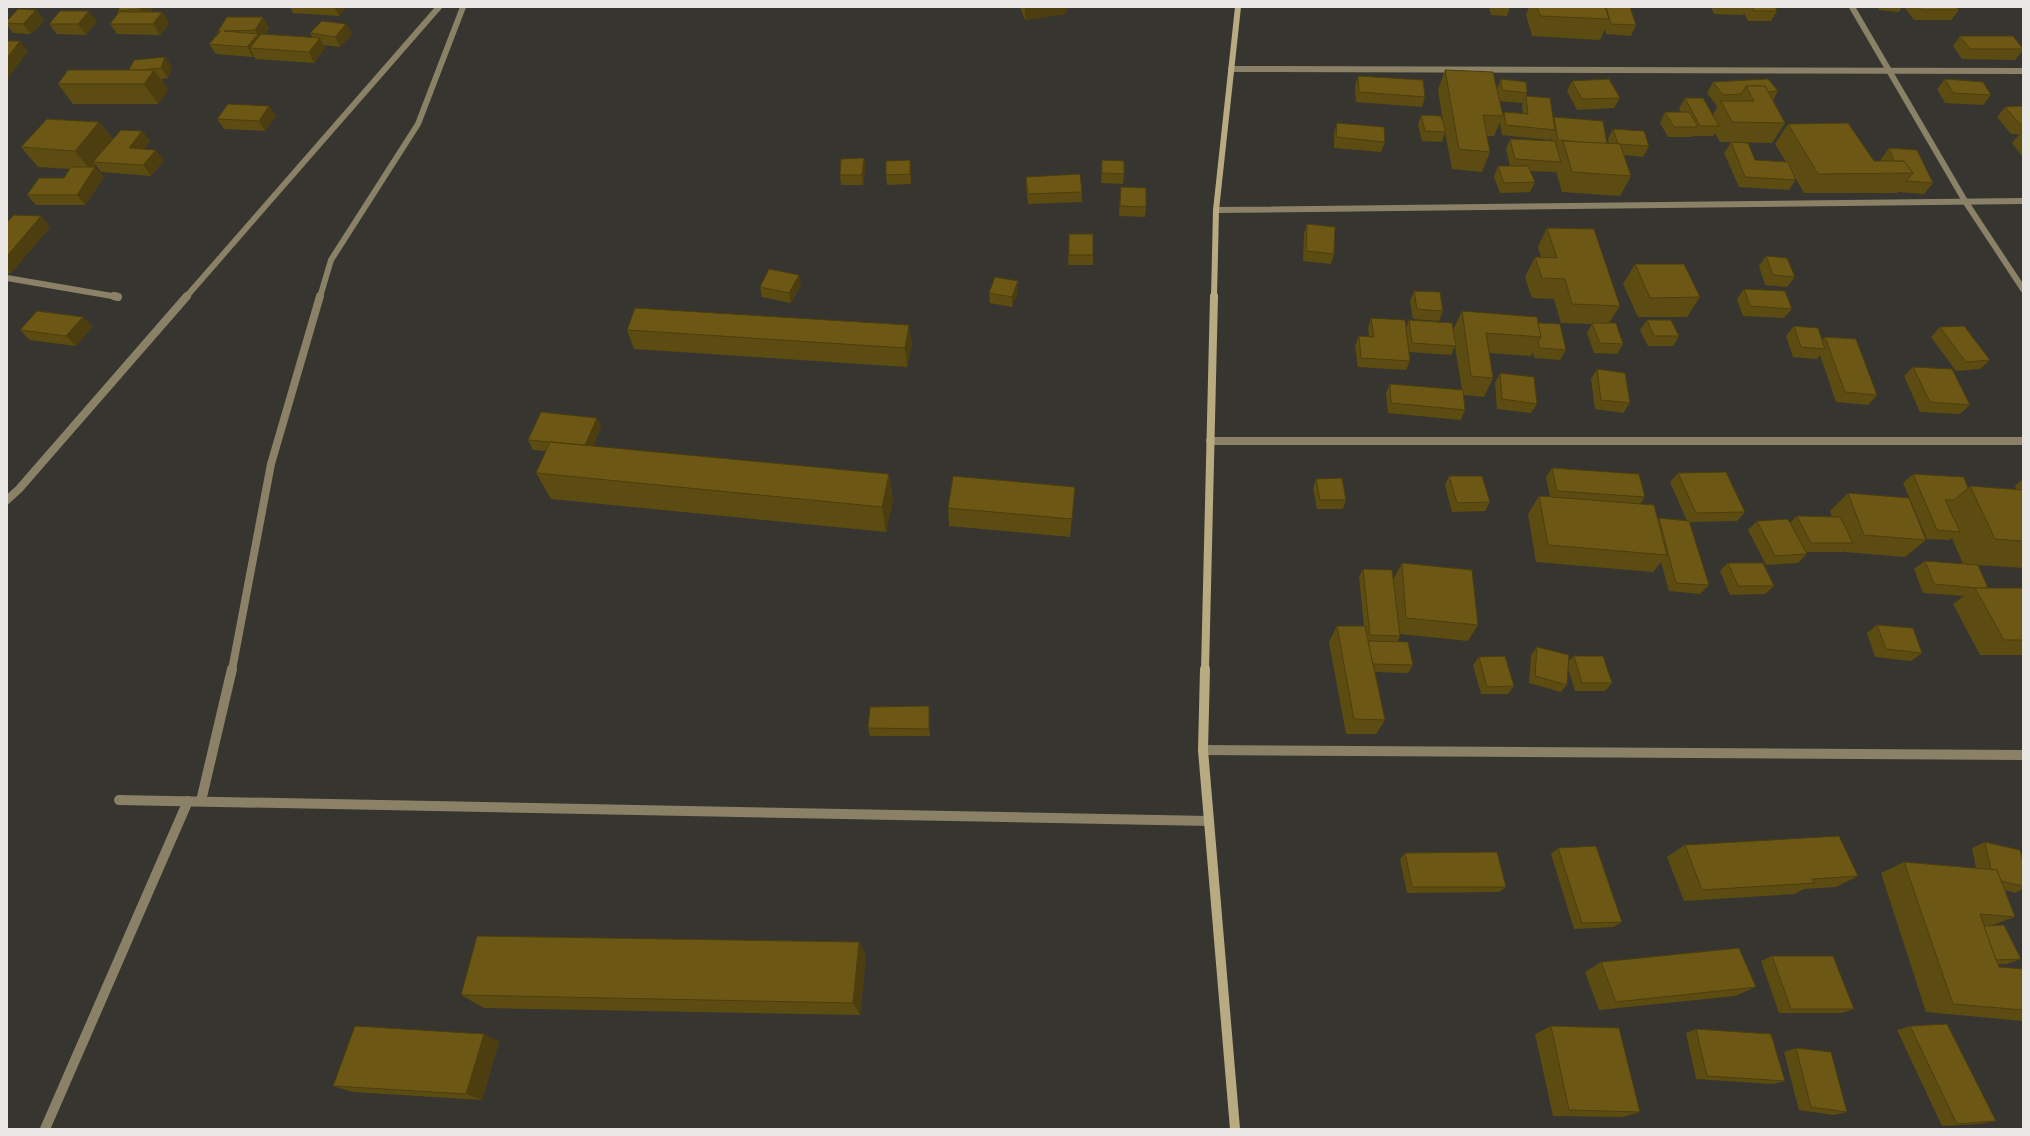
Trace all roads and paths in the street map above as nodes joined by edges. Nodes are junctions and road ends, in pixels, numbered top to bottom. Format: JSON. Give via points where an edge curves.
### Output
{"nodes":[{"id":1,"x":439,"y":7,"type":"edge"},
{"id":2,"x":463,"y":7,"type":"edge"},
{"id":3,"x":1238,"y":7,"type":"edge"},
{"id":4,"x":1852,"y":7,"type":"edge"},
{"id":5,"x":1231,"y":69,"type":"junction"},
{"id":6,"x":1889,"y":70,"type":"junction"},
{"id":7,"x":2023,"y":71,"type":"edge"},
{"id":8,"x":1965,"y":201,"type":"junction"},
{"id":9,"x":2023,"y":201,"type":"edge"},
{"id":10,"x":1216,"y":210,"type":"junction"},
{"id":11,"x":7,"y":278,"type":"edge"},
{"id":12,"x":2023,"y":289,"type":"edge"},
{"id":13,"x":118,"y":296,"type":"dead end"},
{"id":14,"x":1210,"y":441,"type":"junction"},
{"id":15,"x":2023,"y":441,"type":"edge"},
{"id":16,"x":7,"y":500,"type":"edge"},
{"id":17,"x":1203,"y":750,"type":"junction"},
{"id":18,"x":2023,"y":755,"type":"edge"},
{"id":19,"x":120,"y":800,"type":"dead end"},
{"id":20,"x":188,"y":801,"type":"junction"},
{"id":21,"x":201,"y":801,"type":"junction"},
{"id":22,"x":1209,"y":821,"type":"junction"},
{"id":23,"x":45,"y":1129,"type":"edge"},
{"id":24,"x":1235,"y":1129,"type":"edge"}],
"edges":[{"from":1,"to":16,"type":"street"},
{"from":2,"to":21,"type":"street","via":[[418,124],[331,260],[271,464],[230,678]]},
{"from":3,"to":5,"type":"main road"},
{"from":4,"to":6,"type":"street"},
{"from":5,"to":6,"type":"street"},
{"from":5,"to":10,"type":"main road"},
{"from":6,"to":7,"type":"street"},
{"from":6,"to":8,"type":"street"},
{"from":8,"to":9,"type":"street"},
{"from":8,"to":10,"type":"street"},
{"from":8,"to":12,"type":"street"},
{"from":10,"to":14,"type":"main road"},
{"from":11,"to":13,"type":"street"},
{"from":14,"to":15,"type":"street"},
{"from":14,"to":17,"type":"main road"},
{"from":17,"to":18,"type":"street"},
{"from":17,"to":22,"type":"main road"},
{"from":19,"to":20,"type":"street"},
{"from":20,"to":21,"type":"street"},
{"from":20,"to":23,"type":"street"},
{"from":21,"to":22,"type":"street"},
{"from":22,"to":24,"type":"main road"}]}
